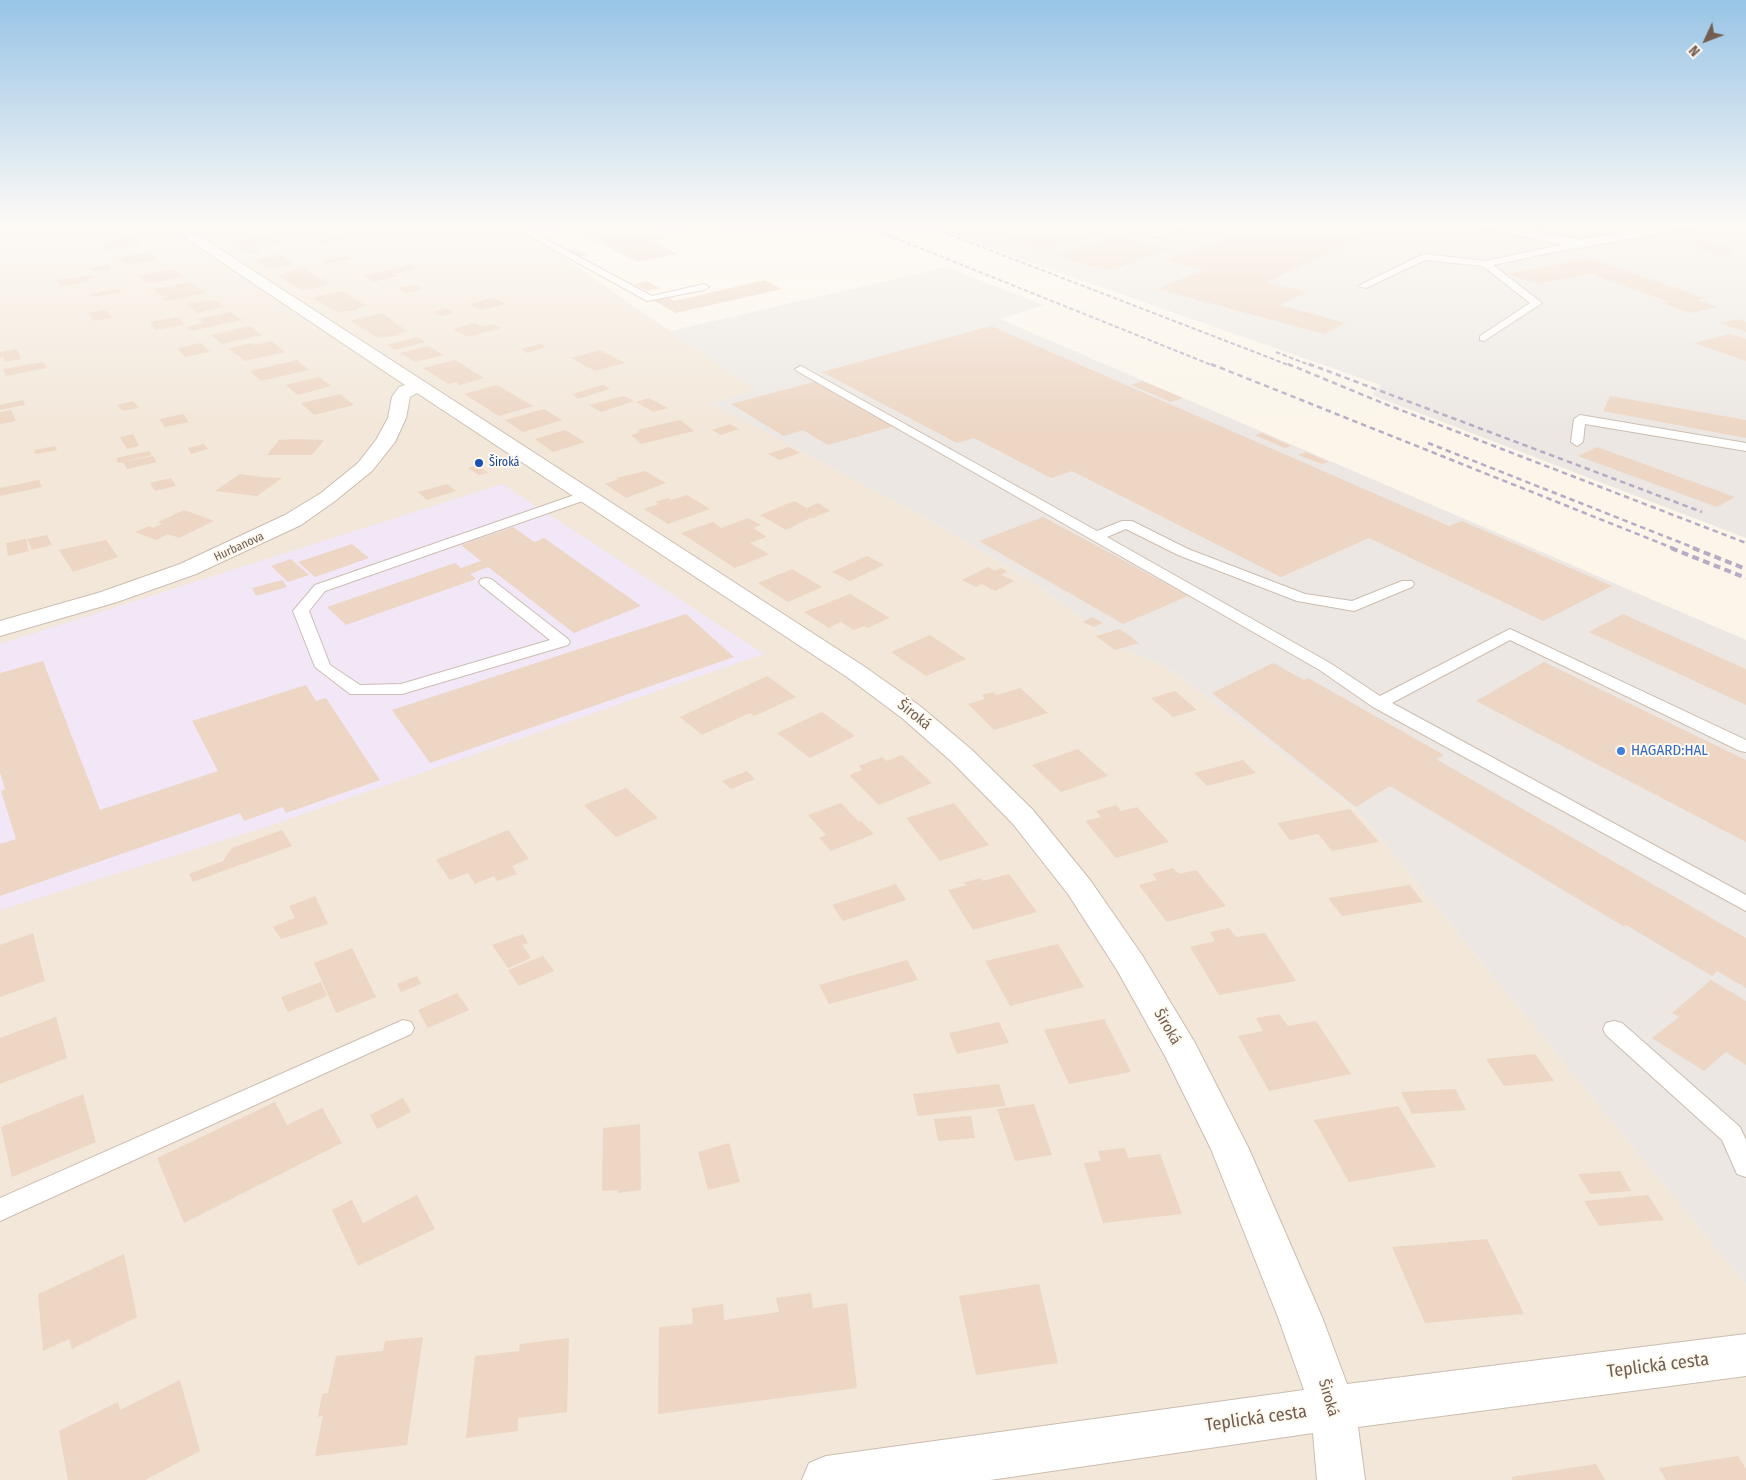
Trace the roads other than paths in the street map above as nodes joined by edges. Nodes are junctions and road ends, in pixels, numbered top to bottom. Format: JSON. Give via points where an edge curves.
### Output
{"nodes":[{"id":1,"x":275,"y":291,"type":"edge"},
{"id":2,"x":636,"y":291,"type":"edge"},
{"id":3,"x":686,"y":291,"type":"edge"},
{"id":4,"x":1521,"y":291,"type":"edge"},
{"id":5,"x":1484,"y":338,"type":"dead end"},
{"id":6,"x":801,"y":369,"type":"dead end"},
{"id":7,"x":420,"y":385,"type":"junction"},
{"id":8,"x":1577,"y":442,"type":"dead end"},
{"id":9,"x":1746,"y":447,"type":"edge"},
{"id":10,"x":586,"y":495,"type":"junction"},
{"id":11,"x":1097,"y":536,"type":"junction"},
{"id":12,"x":486,"y":582,"type":"dead end"},
{"id":13,"x":1407,"y":584,"type":"dead end"},
{"id":14,"x":0,"y":629,"type":"edge"},
{"id":15,"x":1379,"y":702,"type":"junction"},
{"id":16,"x":1746,"y":747,"type":"edge"},
{"id":17,"x":1746,"y":904,"type":"edge"},
{"id":18,"x":403,"y":1028,"type":"dead end"},
{"id":19,"x":1614,"y":1029,"type":"dead end"},
{"id":20,"x":1746,"y":1166,"type":"edge"},
{"id":21,"x":0,"y":1210,"type":"edge"},
{"id":22,"x":1746,"y":1354,"type":"edge"},
{"id":23,"x":1333,"y":1408,"type":"junction"},
{"id":24,"x":826,"y":1480,"type":"edge"},
{"id":25,"x":1341,"y":1480,"type":"edge"}],
"edges":[{"from":1,"to":7,"type":"street","name":"Široká"},
{"from":2,"to":3,"type":"lane","via":[[651,299]]},
{"from":4,"to":5,"type":"lane","via":[[1536,303]]},
{"from":6,"to":11,"type":"lane"},
{"from":7,"to":10,"type":"street","name":"Široká"},
{"from":7,"to":14,"type":"street","name":"Hurbanova","via":[[405,391],[385,442],[365,467],[293,520],[188,569],[109,597]]},
{"from":8,"to":9,"type":"lane","via":[[1580,419]]},
{"from":10,"to":12,"type":"lane","via":[[320,588],[301,610],[323,667],[356,690],[402,689],[562,642]]},
{"from":10,"to":23,"type":"street","name":"Široká","via":[[848,666],[911,712],[962,756],[1042,840],[1080,887],[1125,955],[1182,1053],[1263,1223]]},
{"from":11,"to":13,"type":"lane","via":[[1126,524],[1183,552],[1302,598],[1354,606]]},
{"from":11,"to":15,"type":"lane","via":[[1324,666]]},
{"from":15,"to":16,"type":"lane","via":[[1510,634]]},
{"from":15,"to":17,"type":"lane"},
{"from":18,"to":21,"type":"lane"},
{"from":19,"to":20,"type":"lane","via":[[1731,1134]]},
{"from":22,"to":23,"type":"street","name":"Teplická cesta"},
{"from":23,"to":24,"type":"street","name":"Teplická cesta"},
{"from":23,"to":25,"type":"street","name":"Široká"}]}
